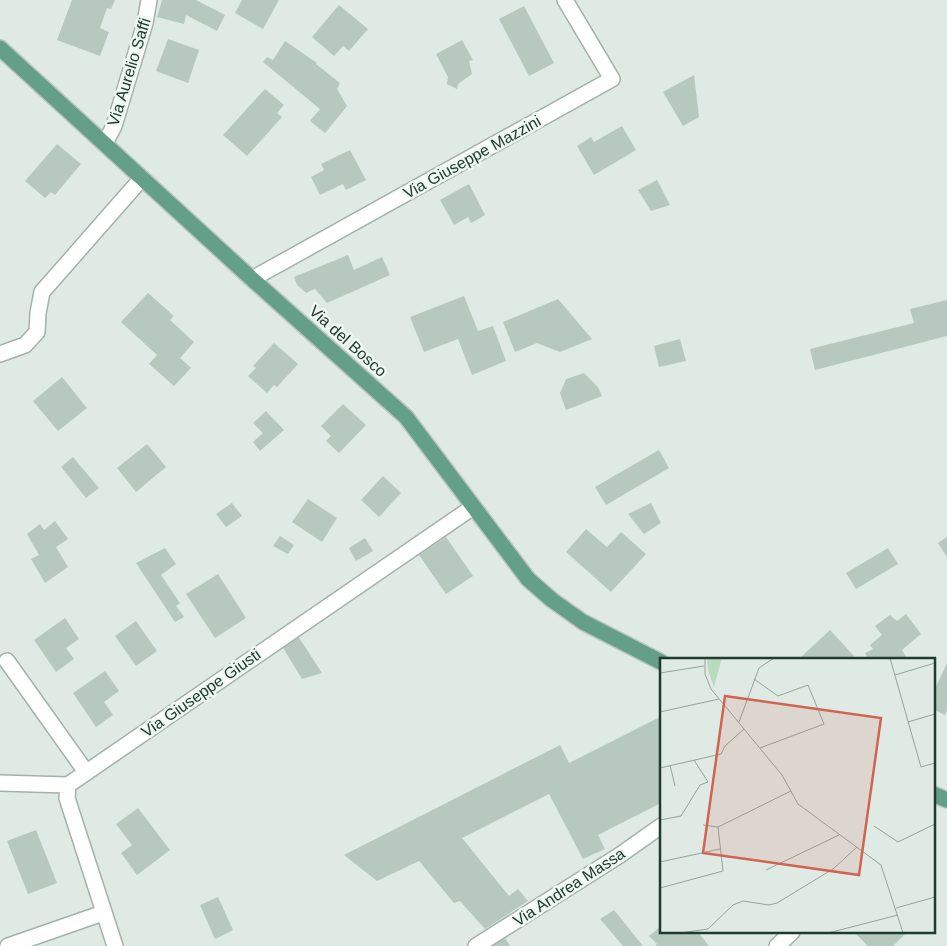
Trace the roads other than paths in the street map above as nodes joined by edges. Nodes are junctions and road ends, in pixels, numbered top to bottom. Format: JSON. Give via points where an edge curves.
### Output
{"nodes":[{"id":1,"x":149,"y":0,"type":"edge"},
{"id":2,"x":565,"y":0,"type":"edge"},
{"id":3,"x":0,"y":48,"type":"edge"},
{"id":4,"x":105,"y":143,"type":"junction"},
{"id":5,"x":142,"y":178,"type":"junction"},
{"id":6,"x":252,"y":279,"type":"junction"},
{"id":7,"x":0,"y":354,"type":"edge"},
{"id":8,"x":473,"y":507,"type":"junction"},
{"id":9,"x":660,"y":661,"type":"edge"},
{"id":10,"x":7,"y":662,"type":"dead end"},
{"id":11,"x":86,"y":772,"type":"junction"},
{"id":12,"x":0,"y":783,"type":"edge"},
{"id":13,"x":68,"y":784,"type":"junction"},
{"id":14,"x":934,"y":794,"type":"edge"},
{"id":15,"x":947,"y":800,"type":"edge"},
{"id":16,"x":660,"y":827,"type":"edge"},
{"id":17,"x":104,"y":913,"type":"junction"},
{"id":18,"x":790,"y":934,"type":"edge"},
{"id":19,"x":8,"y":946,"type":"edge"},
{"id":20,"x":115,"y":946,"type":"edge"},
{"id":21,"x":476,"y":946,"type":"edge"},
{"id":22,"x":777,"y":946,"type":"edge"}],
"edges":[{"from":1,"to":4,"type":"street","name":"Via Aurelio Saffi","via":[[145,24],[114,126]]},
{"from":2,"to":6,"type":"street","name":"Via Giuseppe Mazzini","via":[[612,79]]},
{"from":3,"to":4,"type":"main road","name":"Via del Bosco"},
{"from":4,"to":5,"type":"main road","name":"Via del Bosco"},
{"from":5,"to":6,"type":"main road","name":"Via del Bosco"},
{"from":5,"to":7,"type":"street","via":[[42,292],[37,332],[25,345]]},
{"from":6,"to":8,"type":"main road","name":"Via del Bosco","via":[[406,417]]},
{"from":8,"to":9,"type":"main road","name":"Via del Bosco","via":[[528,579],[552,600],[583,622]]},
{"from":8,"to":11,"type":"street","name":"Via Giuseppe Giusti"},
{"from":10,"to":11,"type":"street"},
{"from":11,"to":13,"type":"street","name":"Via Giuseppe Giusti"},
{"from":12,"to":13,"type":"street"},
{"from":13,"to":17,"type":"street","via":[[67,798]]},
{"from":14,"to":15,"type":"main road"},
{"from":16,"to":21,"type":"street","name":"Via Andrea Massa"},
{"from":17,"to":19,"type":"street"},
{"from":17,"to":20,"type":"street"},
{"from":18,"to":22,"type":"street"}]}
